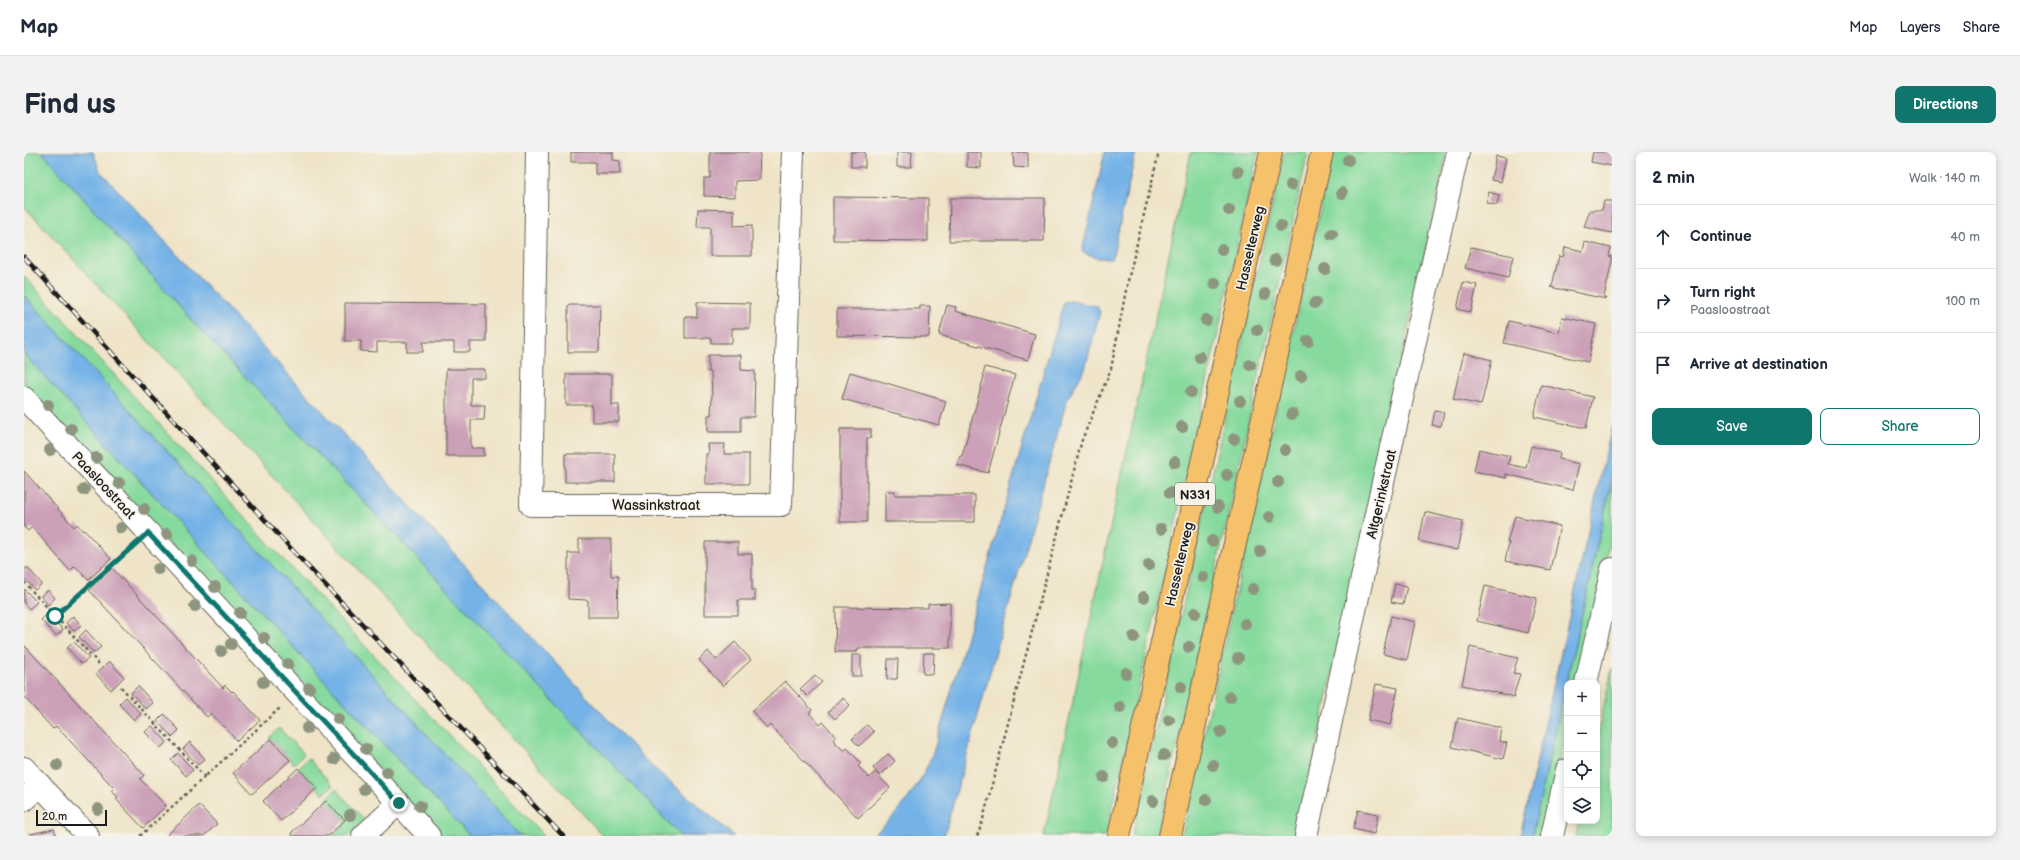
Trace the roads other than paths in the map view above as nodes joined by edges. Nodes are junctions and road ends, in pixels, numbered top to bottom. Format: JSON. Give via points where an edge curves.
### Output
{"nodes":[{"id":1,"x":537,"y":152,"type":"edge"},
{"id":2,"x":793,"y":152,"type":"edge"},
{"id":3,"x":1271,"y":152,"type":"edge"},
{"id":4,"x":1322,"y":152,"type":"edge"},
{"id":5,"x":1458,"y":152,"type":"edge"},
{"id":6,"x":24,"y":398,"type":"edge"},
{"id":7,"x":1612,"y":569,"type":"edge"},
{"id":8,"x":1587,"y":680,"type":"edge"},
{"id":9,"x":24,"y":768,"type":"edge"},
{"id":10,"x":1564,"y":783,"type":"edge"},
{"id":11,"x":40,"y":785,"type":"junction"},
{"id":12,"x":24,"y":800,"type":"edge"},
{"id":13,"x":399,"y":803,"type":"junction"},
{"id":14,"x":88,"y":836,"type":"edge"},
{"id":15,"x":363,"y":836,"type":"edge"},
{"id":16,"x":429,"y":836,"type":"edge"},
{"id":17,"x":1119,"y":836,"type":"edge"},
{"id":18,"x":1170,"y":836,"type":"edge"},
{"id":19,"x":1306,"y":836,"type":"edge"},
{"id":20,"x":1552,"y":836,"type":"edge"}],
"edges":[{"from":1,"to":2,"type":"street","name":"Wassinkstraat","via":[[531,505],[781,505]]},
{"from":3,"to":17,"type":"main road","name":"Hasselterweg","number":"N331"},
{"from":4,"to":18,"type":"main road"},
{"from":5,"to":19,"type":"street","name":"Altgerinkstraat"},
{"from":6,"to":13,"type":"street","name":"Paasloostraat"},
{"from":7,"to":8,"type":"street"},
{"from":9,"to":11,"type":"street"},
{"from":10,"to":20,"type":"street"},
{"from":11,"to":12,"type":"street"},
{"from":11,"to":14,"type":"street"},
{"from":13,"to":15,"type":"street"},
{"from":13,"to":16,"type":"street","name":"Paasloostraat"}]}
